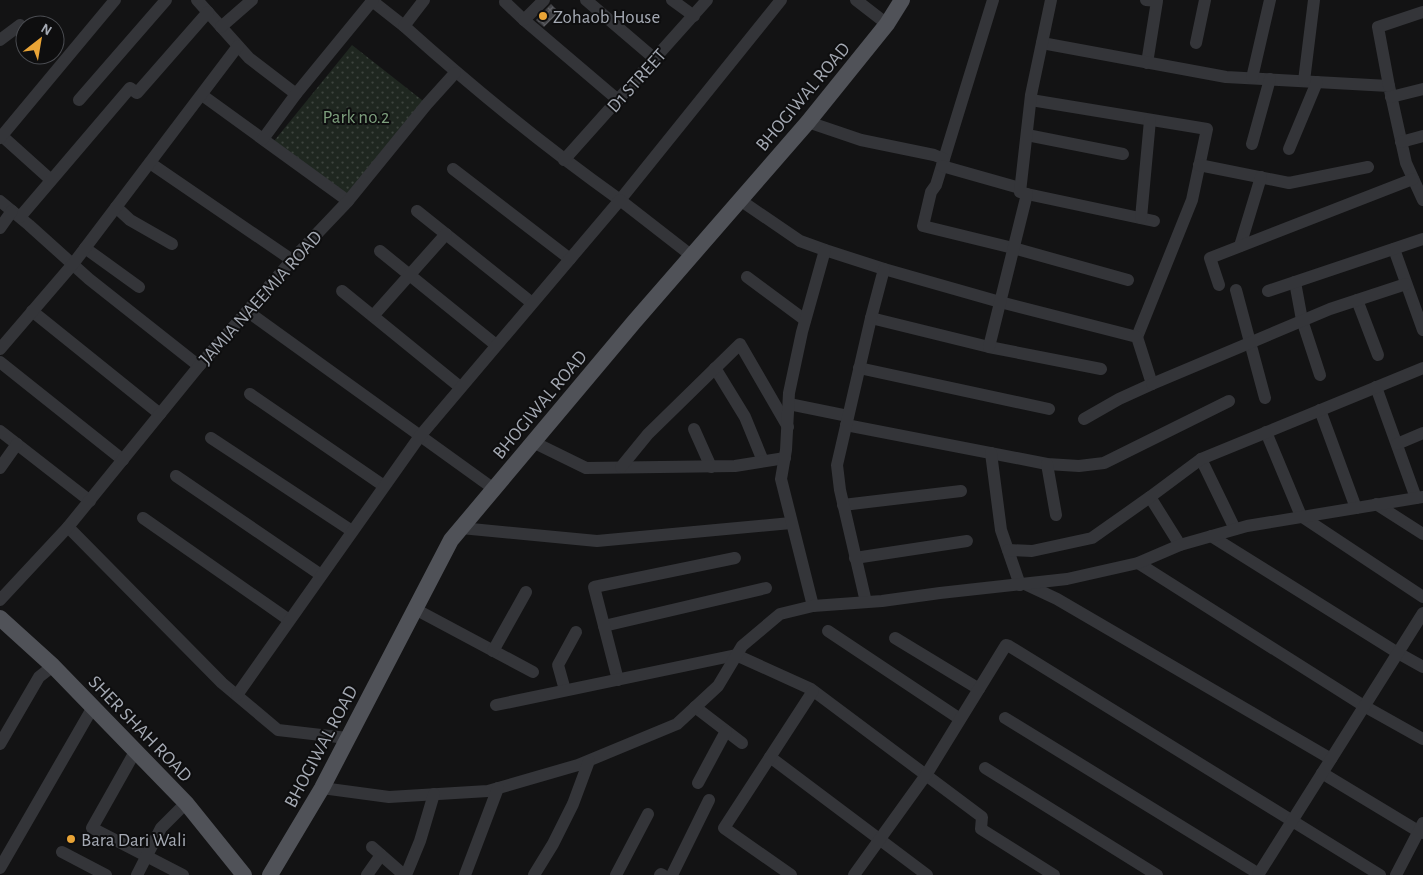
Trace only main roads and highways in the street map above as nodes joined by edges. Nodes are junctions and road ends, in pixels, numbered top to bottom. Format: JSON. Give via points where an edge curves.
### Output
{"nodes":[{"id":1,"x":902,"y":0,"type":"edge"},
{"id":2,"x":2,"y":625,"type":"edge"},
{"id":3,"x":244,"y":875,"type":"edge"},
{"id":4,"x":270,"y":875,"type":"edge"}],
"edges":[{"from":1,"to":4,"type":"main road","name":"BHOGIWAL ROAD","via":[[887,24],[808,122],[627,330],[451,540],[322,788]]},
{"from":2,"to":3,"type":"main road","name":"SHER SHAH ROAD","via":[[53,666],[136,750],[186,803]]}]}
